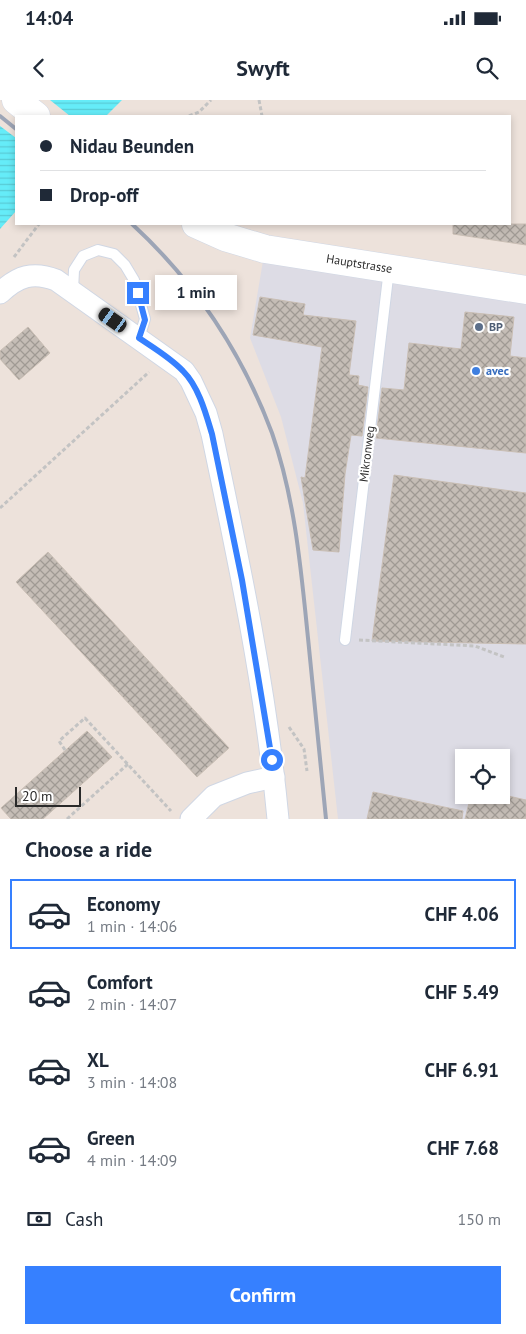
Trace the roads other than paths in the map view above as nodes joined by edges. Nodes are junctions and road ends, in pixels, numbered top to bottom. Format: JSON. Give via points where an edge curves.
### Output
{"nodes":[{"id":1,"x":16,"y":100,"type":"edge"},
{"id":2,"x":35,"y":115,"type":"edge"},
{"id":3,"x":198,"y":225,"type":"edge"},
{"id":4,"x":390,"y":268,"type":"junction"},
{"id":5,"x":4,"y":290,"type":"edge"},
{"id":6,"x":526,"y":290,"type":"edge"},
{"id":7,"x":73,"y":291,"type":"junction"},
{"id":8,"x":139,"y":338,"type":"junction"},
{"id":9,"x":345,"y":640,"type":"road end"},
{"id":10,"x":274,"y":777,"type":"junction"},
{"id":11,"x":181,"y":816,"type":"edge"},
{"id":12,"x":278,"y":819,"type":"edge"}],
"edges":[{"from":1,"to":2,"type":"main road"},
{"from":3,"to":4,"type":"main road","name":"Hauptstrasse","via":[[265,249]]},
{"from":4,"to":6,"type":"main road","name":"Hauptstrasse"},
{"from":4,"to":9,"type":"lane","name":"Mikronweg"},
{"from":5,"to":7,"type":"street","via":[[27,275],[43,275]]},
{"from":7,"to":8,"type":"street"},
{"from":7,"to":8,"type":"lane","via":[[74,270],[83,256],[98,250],[114,254],[126,265],[134,280],[145,320]]},
{"from":8,"to":10,"type":"street","via":[[184,371],[206,413],[242,580]]},
{"from":10,"to":11,"type":"street","via":[[214,796]]},
{"from":10,"to":12,"type":"street"}]}
